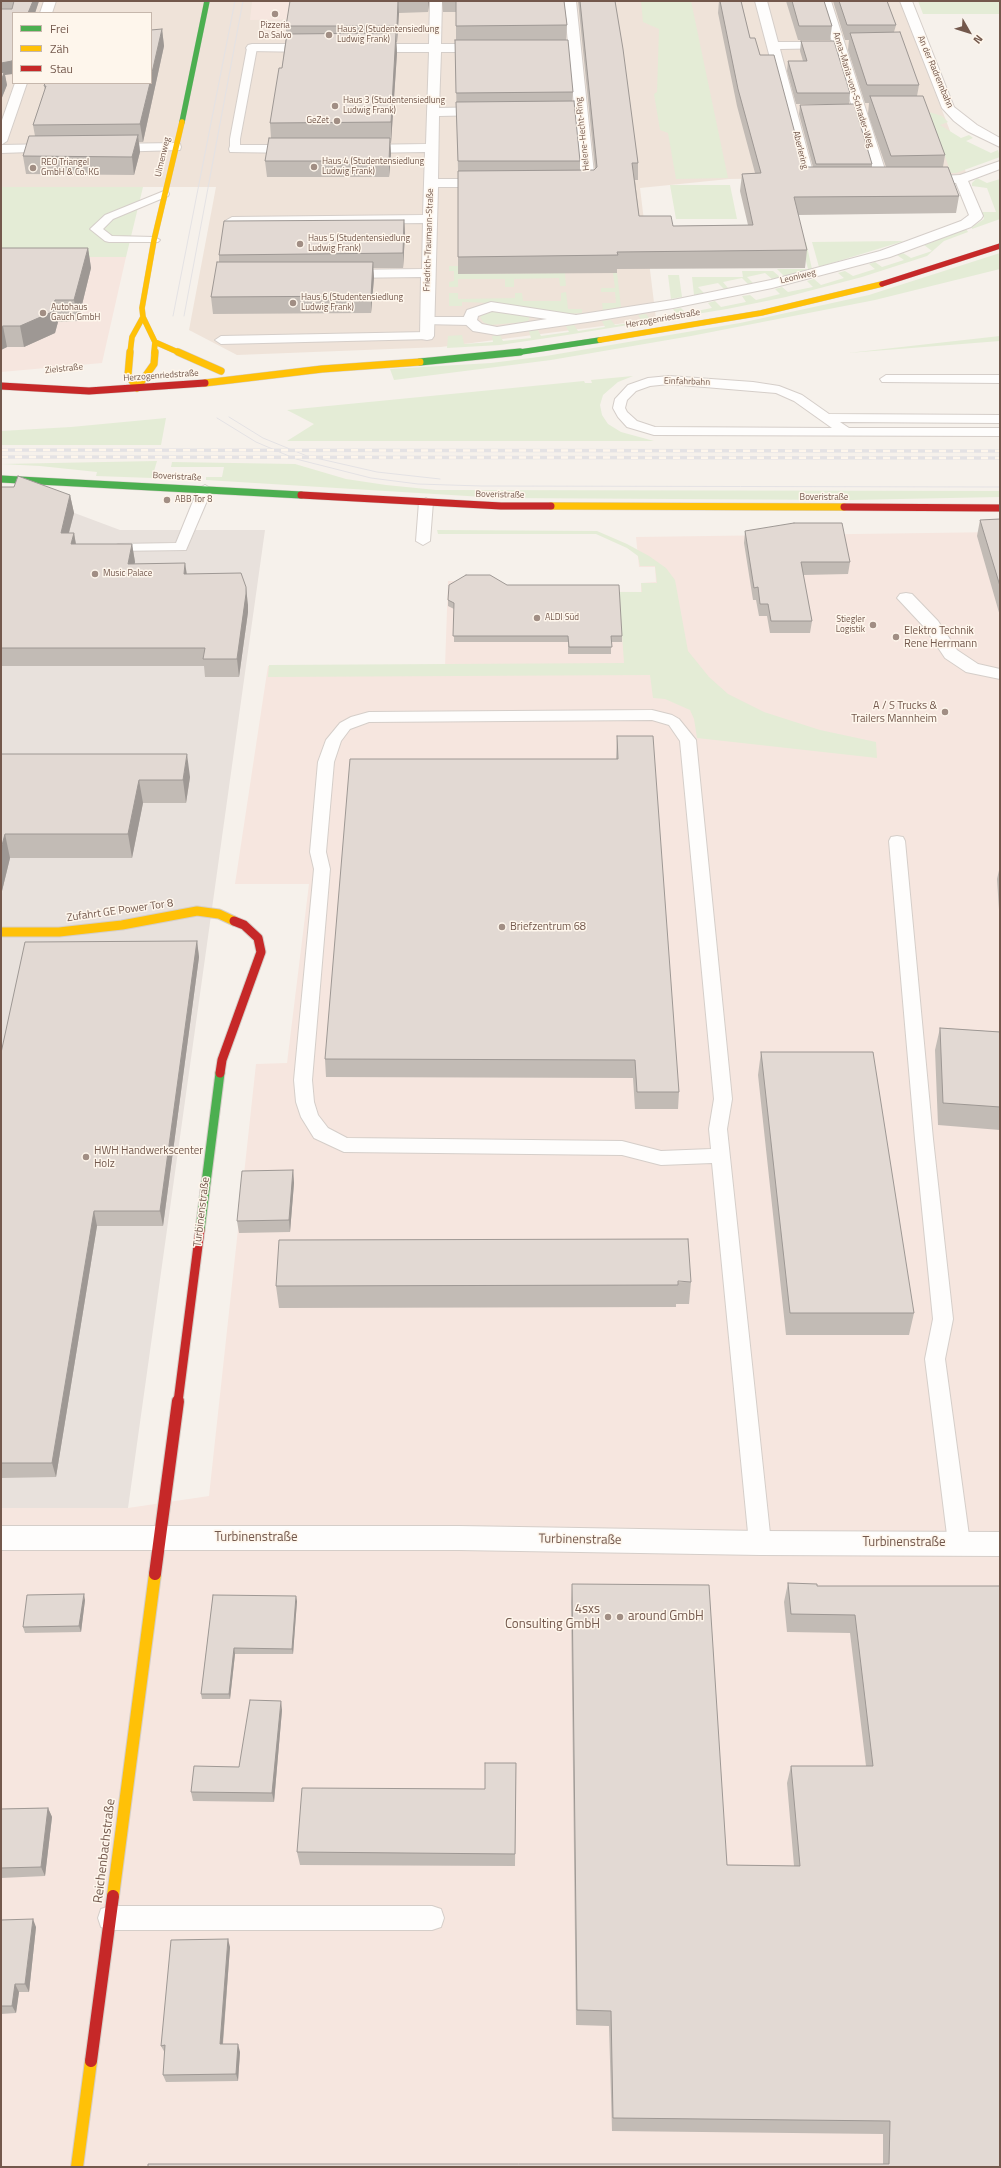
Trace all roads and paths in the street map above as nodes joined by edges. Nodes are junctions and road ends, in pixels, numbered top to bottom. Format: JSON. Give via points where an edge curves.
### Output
{"nodes":[{"id":1,"x":50,"y":1,"type":"edge"},
{"id":2,"x":207,"y":1,"type":"edge"},
{"id":3,"x":436,"y":1,"type":"edge"},
{"id":4,"x":570,"y":1,"type":"edge"},
{"id":5,"x":761,"y":1,"type":"edge"},
{"id":6,"x":825,"y":1,"type":"edge"},
{"id":7,"x":906,"y":1,"type":"edge"},
{"id":8,"x":46,"y":12,"type":"edge"},
{"id":9,"x":908,"y":44,"type":"dead end"},
{"id":10,"x":923,"y":44,"type":"junction"},
{"id":11,"x":845,"y":45,"type":"junction"},
{"id":12,"x":773,"y":46,"type":"junction"},
{"id":13,"x":575,"y":47,"type":"junction"},
{"id":14,"x":252,"y":48,"type":"joint"},
{"id":15,"x":324,"y":48,"type":"edge"},
{"id":16,"x":355,"y":48,"type":"edge"},
{"id":17,"x":497,"y":48,"type":"edge"},
{"id":18,"x":559,"y":48,"type":"edge"},
{"id":19,"x":435,"y":49,"type":"junction"},
{"id":20,"x":21,"y":84,"type":"edge"},
{"id":21,"x":846,"y":108,"type":"edge"},
{"id":22,"x":859,"y":108,"type":"junction"},
{"id":23,"x":872,"y":108,"type":"edge"},
{"id":24,"x":789,"y":109,"type":"junction"},
{"id":25,"x":804,"y":109,"type":"edge"},
{"id":26,"x":496,"y":111,"type":"edge"},
{"id":27,"x":566,"y":111,"type":"edge"},
{"id":28,"x":581,"y":111,"type":"junction"},
{"id":29,"x":433,"y":112,"type":"junction"},
{"id":30,"x":1,"y":141,"type":"edge"},
{"id":31,"x":1000,"y":143,"type":"edge"},
{"id":32,"x":1,"y":148,"type":"edge"},
{"id":33,"x":71,"y":148,"type":"edge"},
{"id":34,"x":94,"y":148,"type":"edge"},
{"id":35,"x":175,"y":148,"type":"junction"},
{"id":36,"x":432,"y":148,"type":"junction"},
{"id":37,"x":235,"y":149,"type":"joint"},
{"id":38,"x":314,"y":149,"type":"edge"},
{"id":39,"x":345,"y":149,"type":"edge"},
{"id":40,"x":1000,"y":165,"type":"edge"},
{"id":41,"x":881,"y":179,"type":"junction"},
{"id":42,"x":896,"y":179,"type":"edge"},
{"id":43,"x":934,"y":179,"type":"edge"},
{"id":44,"x":961,"y":179,"type":"junction"},
{"id":45,"x":837,"y":180,"type":"edge"},
{"id":46,"x":866,"y":180,"type":"edge"},
{"id":47,"x":431,"y":183,"type":"junction"},
{"id":48,"x":502,"y":183,"type":"edge"},
{"id":49,"x":557,"y":183,"type":"edge"},
{"id":50,"x":164,"y":194,"type":"junction"},
{"id":51,"x":430,"y":219,"type":"junction"},
{"id":52,"x":232,"y":221,"type":"edge"},
{"id":53,"x":154,"y":240,"type":"junction"},
{"id":54,"x":999,"y":247,"type":"edge"},
{"id":55,"x":428,"y":273,"type":"junction"},
{"id":56,"x":327,"y":274,"type":"edge"},
{"id":57,"x":143,"y":317,"type":"junction"},
{"id":58,"x":573,"y":319,"type":"junction"},
{"id":59,"x":427,"y":321,"type":"junction"},
{"id":60,"x":469,"y":321,"type":"junction"},
{"id":61,"x":427,"y":336,"type":"joint"},
{"id":62,"x":221,"y":340,"type":"dead end"},
{"id":63,"x":155,"y":342,"type":"junction"},
{"id":64,"x":322,"y":369,"type":"junction"},
{"id":65,"x":221,"y":371,"type":"junction"},
{"id":66,"x":197,"y":372,"type":"dead end"},
{"id":67,"x":147,"y":374,"type":"junction"},
{"id":68,"x":162,"y":374,"type":"dead end"},
{"id":69,"x":125,"y":375,"type":"junction"},
{"id":70,"x":886,"y":379,"type":"dead end"},
{"id":71,"x":1000,"y":379,"type":"edge"},
{"id":72,"x":54,"y":380,"type":"dead end"},
{"id":73,"x":1,"y":386,"type":"edge"},
{"id":74,"x":137,"y":388,"type":"junction"},
{"id":75,"x":827,"y":418,"type":"junction"},
{"id":76,"x":1000,"y":418,"type":"edge"},
{"id":77,"x":845,"y":431,"type":"junction"},
{"id":78,"x":1000,"y":432,"type":"edge"},
{"id":79,"x":1,"y":479,"type":"edge"},
{"id":80,"x":205,"y":489,"type":"junction"},
{"id":81,"x":426,"y":502,"type":"junction"},
{"id":82,"x":1000,"y":508,"type":"edge"},
{"id":83,"x":423,"y":541,"type":"dead end"},
{"id":84,"x":118,"y":548,"type":"edge"},
{"id":85,"x":906,"y":598,"type":"dead end"},
{"id":86,"x":1000,"y":674,"type":"edge"},
{"id":87,"x":897,"y":841,"type":"dead end"},
{"id":88,"x":219,"y":914,"type":"joint"},
{"id":89,"x":1,"y":932,"type":"edge"},
{"id":90,"x":721,"y":1156,"type":"junction"},
{"id":91,"x":1,"y":1538,"type":"edge"},
{"id":92,"x":160,"y":1538,"type":"junction"},
{"id":93,"x":760,"y":1543,"type":"junction"},
{"id":94,"x":959,"y":1543,"type":"junction"},
{"id":95,"x":1000,"y":1544,"type":"edge"},
{"id":96,"x":110,"y":1918,"type":"junction"},
{"id":97,"x":432,"y":1918,"type":"dead end"},
{"id":98,"x":77,"y":2167,"type":"edge"}],
"edges":[{"from":1,"to":8,"type":"street"},
{"from":2,"to":35,"type":"street","name":"Ulmenweg"},
{"from":3,"to":19,"type":"street","name":"Friedrich-Traumann-Straße"},
{"from":4,"to":13,"type":"street","name":"Helene-Hecht-Ring"},
{"from":5,"to":12,"type":"street","name":"Aberlering"},
{"from":6,"to":11,"type":"street","name":"Anna-Maria-von-Schrader-Weg"},
{"from":7,"to":10,"type":"street","name":"An der Radrennbahn"},
{"from":9,"to":10,"type":"street"},
{"from":10,"to":31,"type":"street","name":"An der Radrennbahn","via":[[942,108]]},
{"from":11,"to":12,"type":"street"},
{"from":11,"to":22,"type":"street","name":"Anna-Maria-von-Schrader-Weg"},
{"from":12,"to":24,"type":"street","name":"Aberlering"},
{"from":13,"to":18,"type":"street"},
{"from":13,"to":28,"type":"street","name":"Helene-Hecht-Ring"},
{"from":14,"to":15,"type":"street"},
{"from":14,"to":37,"type":"lane"},
{"from":16,"to":19,"type":"street"},
{"from":17,"to":19,"type":"street"},
{"from":19,"to":29,"type":"street","name":"Friedrich-Traumann-Straße"},
{"from":20,"to":30,"type":"street"},
{"from":21,"to":22,"type":"street"},
{"from":22,"to":23,"type":"street"},
{"from":22,"to":41,"type":"street","name":"Anna-Maria-von-Schrader-Weg"},
{"from":24,"to":25,"type":"street"},
{"from":24,"to":45,"type":"street","name":"Aberlering","via":[[808,180]]},
{"from":26,"to":29,"type":"street"},
{"from":27,"to":28,"type":"street"},
{"from":28,"to":49,"type":"street","name":"Helene-Hecht-Ring","via":[[588,183]]},
{"from":29,"to":36,"type":"street","name":"Friedrich-Traumann-Straße"},
{"from":32,"to":33,"type":"street"},
{"from":34,"to":35,"type":"street"},
{"from":35,"to":50,"type":"street","name":"Ulmenweg"},
{"from":36,"to":39,"type":"street"},
{"from":36,"to":47,"type":"street","name":"Friedrich-Traumann-Straße"},
{"from":37,"to":38,"type":"street"},
{"from":40,"to":44,"type":"street"},
{"from":41,"to":42,"type":"street"},
{"from":41,"to":46,"type":"street"},
{"from":43,"to":44,"type":"street"},
{"from":44,"to":58,"type":"street","name":"Leoniweg","via":[[976,216],[966,224],[885,254],[772,284],[673,304]]},
{"from":47,"to":48,"type":"street"},
{"from":47,"to":51,"type":"street","name":"Friedrich-Traumann-Straße"},
{"from":50,"to":53,"type":"street","name":"Ulmenweg"},
{"from":50,"to":53,"type":"lane","via":[[109,217],[96,229],[109,239]]},
{"from":51,"to":52,"type":"street"},
{"from":51,"to":55,"type":"street","name":"Friedrich-Traumann-Straße"},
{"from":53,"to":57,"type":"street","name":"Ulmenweg","via":[[142,308]]},
{"from":54,"to":64,"type":"street","name":"Herzogenriedstraße","via":[[869,288],[761,313],[501,355]]},
{"from":55,"to":56,"type":"street"},
{"from":55,"to":59,"type":"street","name":"Friedrich-Traumann-Straße"},
{"from":57,"to":63,"type":"street","name":"Ulmenweg"},
{"from":57,"to":69,"type":"street","name":"Ulmenweg","via":[[132,337]]},
{"from":58,"to":60,"type":"street","name":"Leoniweg","via":[[497,331],[478,328]]},
{"from":58,"to":60,"type":"street","name":"Leoniweg","via":[[491,306],[472,313]]},
{"from":59,"to":60,"type":"lane"},
{"from":59,"to":61,"type":"street","name":"Friedrich-Traumann-Straße"},
{"from":61,"to":62,"type":"lane"},
{"from":63,"to":65,"type":"street"},
{"from":63,"to":67,"type":"street","name":"Ulmenweg","via":[[154,364]]},
{"from":64,"to":65,"type":"street","name":"Herzogenriedstraße"},
{"from":64,"to":74,"type":"street","name":"Herzogenriedstraße","via":[[242,380]]},
{"from":65,"to":66,"type":"street","name":"Herzogenriedstraße"},
{"from":67,"to":68,"type":"street","name":"Herzogenriedstraße"},
{"from":67,"to":69,"type":"street","name":"Herzogenriedstraße"},
{"from":67,"to":74,"type":"street","name":"Ulmenweg"},
{"from":69,"to":74,"type":"street"},
{"from":70,"to":71,"type":"lane"},
{"from":72,"to":73,"type":"street","name":"Zielstraße"},
{"from":73,"to":74,"type":"street","name":"Herzogenriedstraße","via":[[89,391]]},
{"from":75,"to":76,"type":"lane"},
{"from":75,"to":77,"type":"lane","name":"Einfahrbahn"},
{"from":75,"to":77,"type":"lane","name":"Einfahrbahn","via":[[798,398],[779,390],[669,380],[648,382],[632,388],[621,399],[619,408],[632,424],[654,431]]},
{"from":77,"to":78,"type":"lane","name":"Einfahrbahn"},
{"from":79,"to":80,"type":"street","name":"Boveristraße"},
{"from":80,"to":81,"type":"street","name":"Boveristraße"},
{"from":80,"to":84,"type":"lane","via":[[181,547]]},
{"from":81,"to":82,"type":"street","name":"Boveristraße","via":[[516,506]]},
{"from":81,"to":83,"type":"lane"},
{"from":85,"to":86,"type":"street","via":[[932,625],[951,654],[972,668]]},
{"from":87,"to":94,"type":"lane","via":[[943,1319],[935,1359]]},
{"from":88,"to":89,"type":"street","name":"Zufahrt GE Power Tor 8","via":[[197,911],[122,925],[59,932]]},
{"from":88,"to":92,"type":"street","name":"Turbinenstraße","via":[[244,924],[258,938],[261,952],[222,1060]]},
{"from":90,"to":90,"type":"lane","via":[[718,1128],[722,1099],[690,757],[688,740],[679,726],[667,718],[652,715],[369,717],[345,726],[334,740],[326,762],[318,852],[322,869],[303,1080],[305,1102],[310,1117],[321,1133],[344,1145],[622,1148],[661,1158]]},
{"from":90,"to":93,"type":"lane"},
{"from":91,"to":92,"type":"street","name":"Turbinenstraße"},
{"from":92,"to":93,"type":"street","name":"Turbinenstraße","via":[[459,1538]]},
{"from":92,"to":96,"type":"street","name":"Reichenbachstraße"},
{"from":93,"to":94,"type":"street","name":"Turbinenstraße"},
{"from":94,"to":95,"type":"street","name":"Turbinenstraße"},
{"from":96,"to":97,"type":"lane"},
{"from":96,"to":98,"type":"street","name":"Reichenbachstraße"}]}
